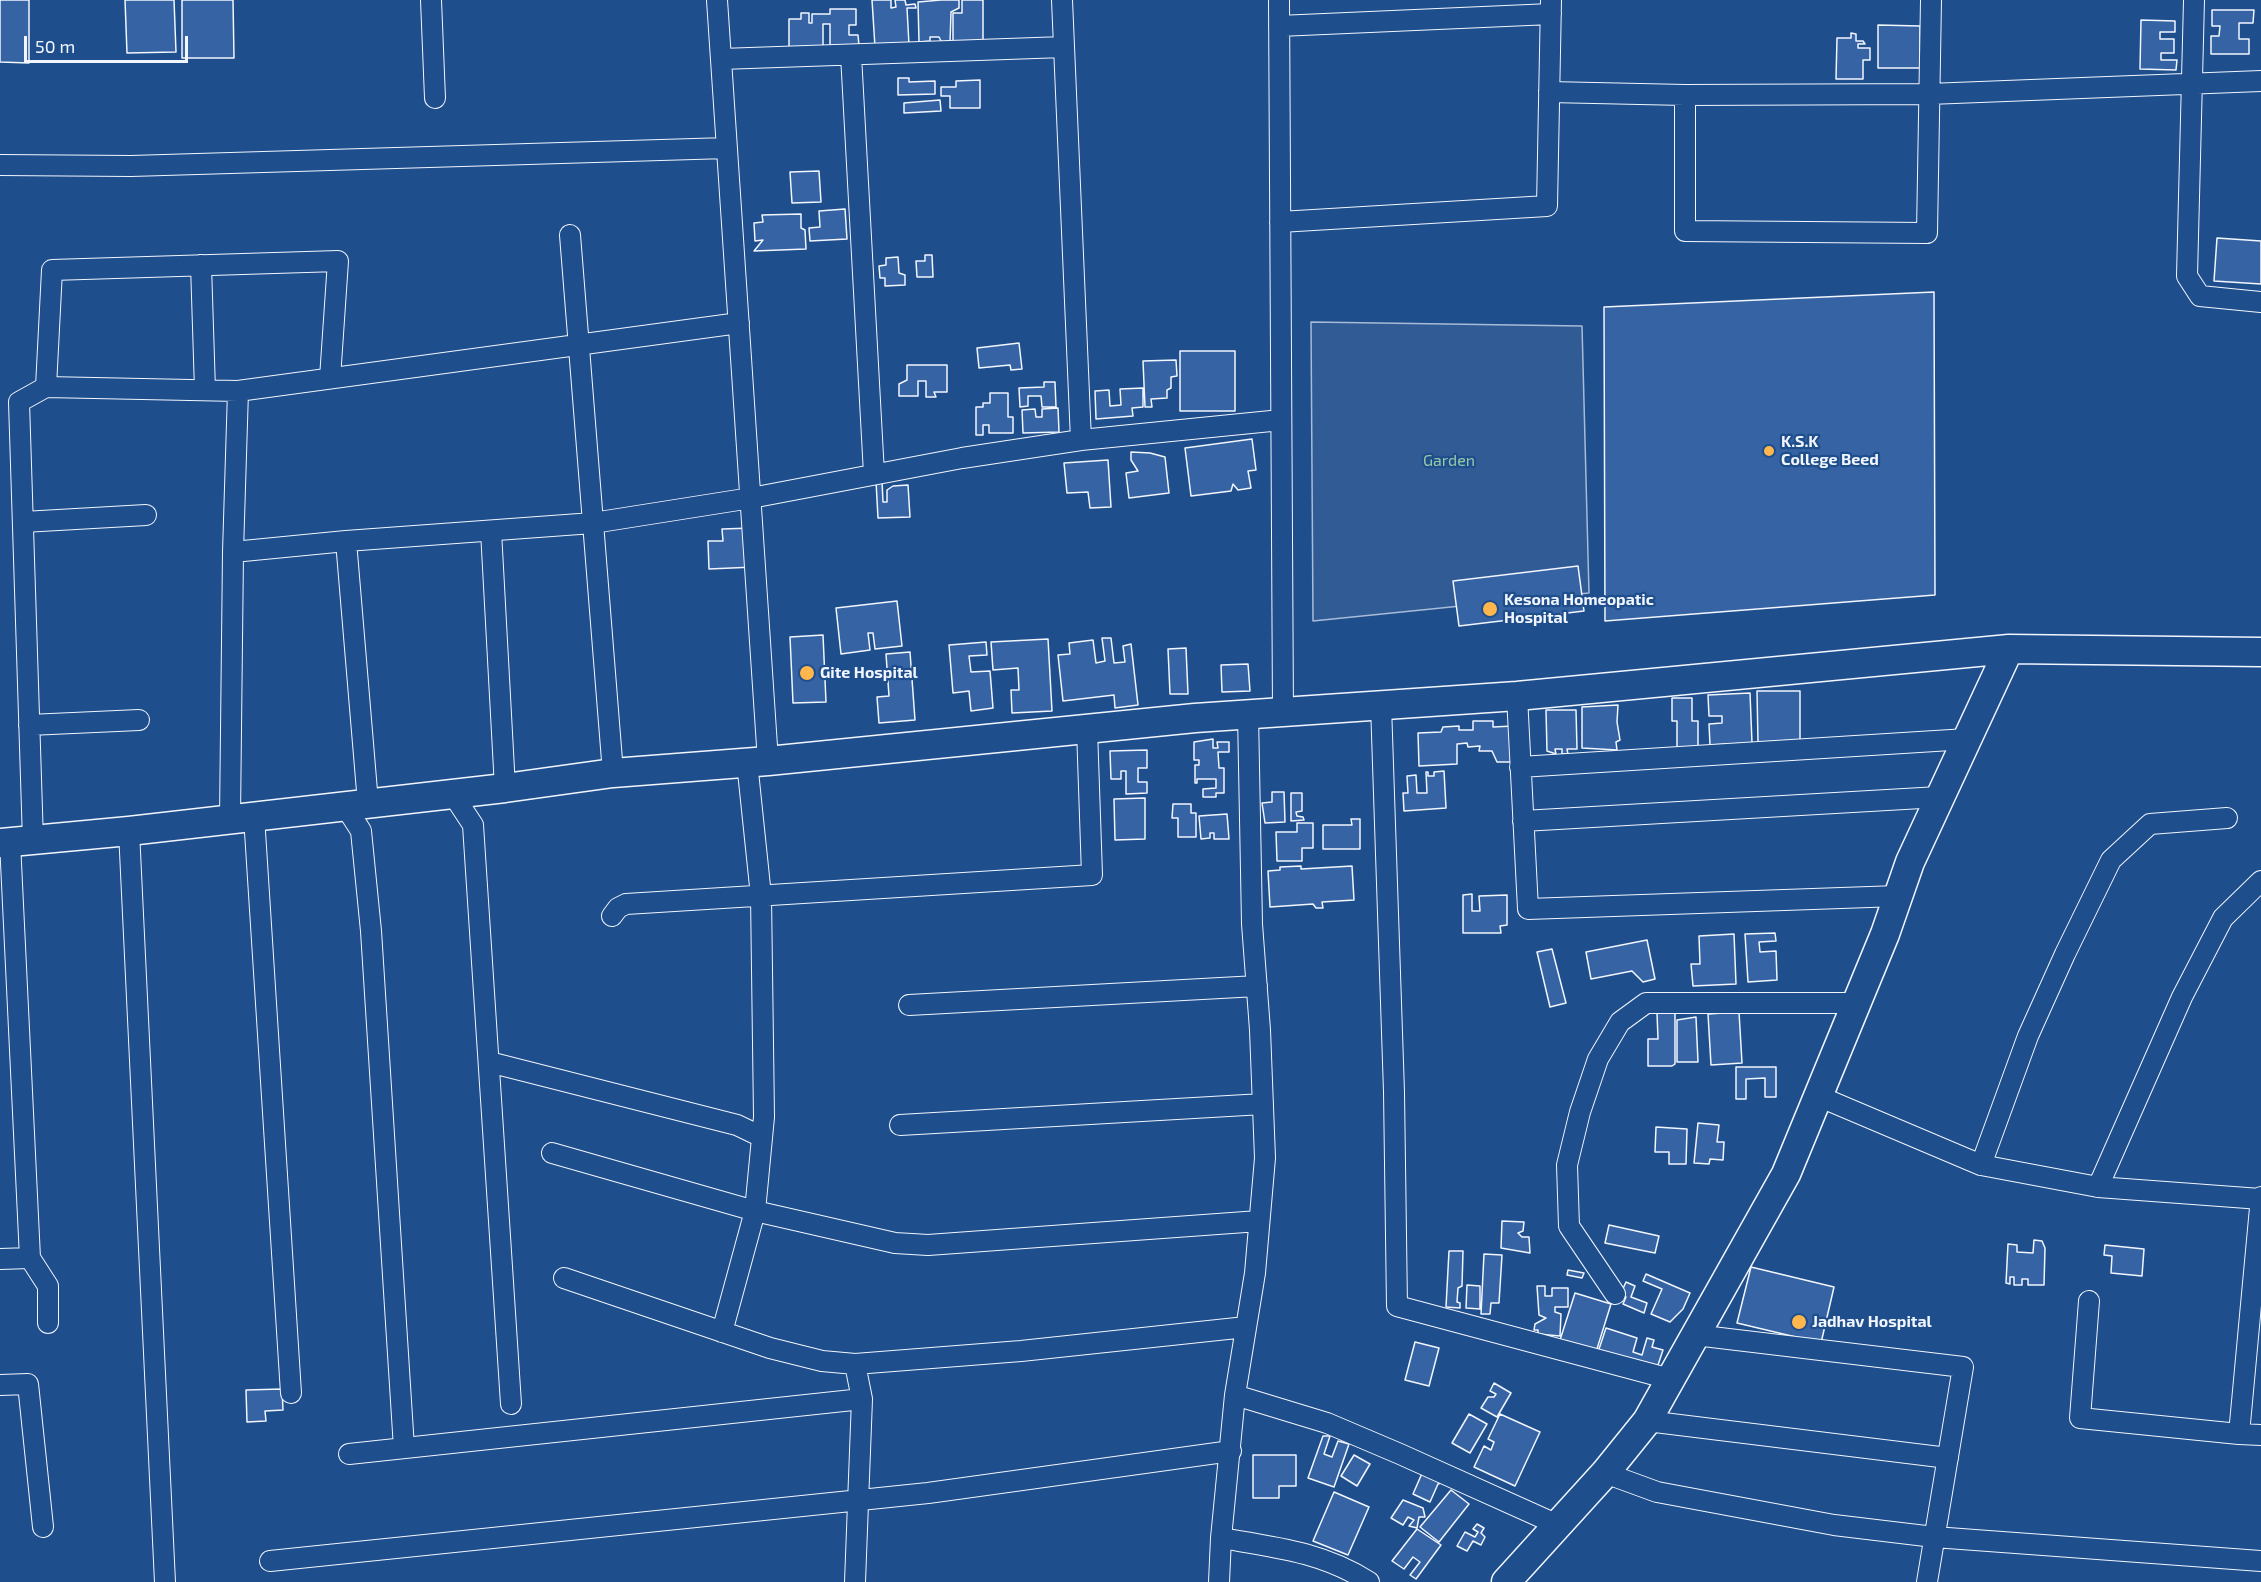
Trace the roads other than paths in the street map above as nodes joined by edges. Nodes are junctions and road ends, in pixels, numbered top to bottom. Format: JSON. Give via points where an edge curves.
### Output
{"nodes":[{"id":1,"x":431,"y":0,"type":"edge"},
{"id":2,"x":717,"y":0,"type":"edge"},
{"id":3,"x":1062,"y":0,"type":"edge"},
{"id":4,"x":1279,"y":0,"type":"edge"},
{"id":5,"x":1931,"y":0,"type":"edge"},
{"id":6,"x":2194,"y":0,"type":"edge"},
{"id":7,"x":1551,"y":7,"type":"edge"},
{"id":8,"x":1279,"y":26,"type":"junction"},
{"id":9,"x":1064,"y":47,"type":"junction"},
{"id":10,"x":851,"y":55,"type":"junction"},
{"id":11,"x":721,"y":59,"type":"junction"},
{"id":12,"x":2261,"y":81,"type":"edge"},
{"id":13,"x":2191,"y":82,"type":"junction"},
{"id":14,"x":1549,"y":92,"type":"junction"},
{"id":15,"x":1929,"y":94,"type":"junction"},
{"id":16,"x":1684,"y":95,"type":"junction"},
{"id":17,"x":435,"y":98,"type":"dead end"},
{"id":18,"x":727,"y":148,"type":"junction"},
{"id":19,"x":0,"y":165,"type":"edge"},
{"id":20,"x":1280,"y":222,"type":"junction"},
{"id":21,"x":570,"y":235,"type":"dead end"},
{"id":22,"x":201,"y":265,"type":"junction"},
{"id":23,"x":2261,"y":302,"type":"edge"},
{"id":24,"x":739,"y":323,"type":"junction"},
{"id":25,"x":579,"y":345,"type":"junction"},
{"id":26,"x":330,"y":378,"type":"junction"},
{"id":27,"x":46,"y":387,"type":"junction"},
{"id":28,"x":205,"y":390,"type":"junction"},
{"id":29,"x":238,"y":392,"type":"junction"},
{"id":30,"x":1281,"y":420,"type":"junction"},
{"id":31,"x":1081,"y":440,"type":"junction"},
{"id":32,"x":874,"y":474,"type":"junction"},
{"id":33,"x":751,"y":498,"type":"junction"},
{"id":34,"x":146,"y":515,"type":"dead end"},
{"id":35,"x":23,"y":522,"type":"junction"},
{"id":36,"x":593,"y":523,"type":"junction"},
{"id":37,"x":491,"y":531,"type":"junction"},
{"id":38,"x":346,"y":541,"type":"junction"},
{"id":39,"x":233,"y":552,"type":"junction"},
{"id":40,"x":2009,"y":649,"type":"junction"},
{"id":41,"x":2261,"y":652,"type":"edge"},
{"id":42,"x":1517,"y":696,"type":"junction"},
{"id":43,"x":1380,"y":705,"type":"junction"},
{"id":44,"x":1283,"y":712,"type":"junction"},
{"id":45,"x":1248,"y":714,"type":"junction"},
{"id":46,"x":139,"y":720,"type":"dead end"},
{"id":47,"x":29,"y":725,"type":"junction"},
{"id":48,"x":1087,"y":729,"type":"junction"},
{"id":49,"x":1967,"y":739,"type":"junction"},
{"id":50,"x":758,"y":761,"type":"junction"},
{"id":51,"x":1521,"y":767,"type":"junction"},
{"id":52,"x":613,"y":773,"type":"junction"},
{"id":53,"x":505,"y":788,"type":"junction"},
{"id":54,"x":452,"y":794,"type":"junction"},
{"id":55,"x":1939,"y":797,"type":"junction"},
{"id":56,"x":357,"y":804,"type":"junction"},
{"id":57,"x":242,"y":817,"type":"junction"},
{"id":58,"x":2227,"y":818,"type":"dead end"},
{"id":59,"x":1523,"y":821,"type":"junction"},
{"id":60,"x":129,"y":831,"type":"junction"},
{"id":61,"x":14,"y":842,"type":"edge"},
{"id":62,"x":2261,"y":881,"type":"edge"},
{"id":63,"x":761,"y":896,"type":"junction"},
{"id":64,"x":1898,"y":896,"type":"junction"},
{"id":65,"x":612,"y":916,"type":"dead end"},
{"id":66,"x":1257,"y":986,"type":"junction"},
{"id":67,"x":1856,"y":1004,"type":"junction"},
{"id":68,"x":909,"y":1005,"type":"dead end"},
{"id":69,"x":489,"y":1062,"type":"junction"},
{"id":70,"x":1818,"y":1096,"type":"junction"},
{"id":71,"x":1263,"y":1104,"type":"junction"},
{"id":72,"x":900,"y":1125,"type":"dead end"},
{"id":73,"x":762,"y":1137,"type":"junction"},
{"id":74,"x":552,"y":1153,"type":"dead end"},
{"id":75,"x":1981,"y":1165,"type":"junction"},
{"id":76,"x":2098,"y":1187,"type":"junction"},
{"id":77,"x":2261,"y":1198,"type":"edge"},
{"id":78,"x":755,"y":1211,"type":"junction"},
{"id":79,"x":1260,"y":1221,"type":"junction"},
{"id":80,"x":30,"y":1258,"type":"junction"},
{"id":81,"x":0,"y":1259,"type":"edge"},
{"id":82,"x":564,"y":1278,"type":"dead end"},
{"id":83,"x":1615,"y":1294,"type":"dead end"},
{"id":84,"x":2089,"y":1301,"type":"dead end"},
{"id":85,"x":48,"y":1323,"type":"dead end"},
{"id":86,"x":1246,"y":1327,"type":"junction"},
{"id":87,"x":722,"y":1332,"type":"junction"},
{"id":88,"x":1695,"y":1335,"type":"junction"},
{"id":89,"x":855,"y":1364,"type":"junction"},
{"id":90,"x":1670,"y":1379,"type":"junction"},
{"id":91,"x":0,"y":1385,"type":"edge"},
{"id":92,"x":291,"y":1394,"type":"dead end"},
{"id":93,"x":1235,"y":1395,"type":"junction"},
{"id":94,"x":862,"y":1399,"type":"junction"},
{"id":95,"x":511,"y":1404,"type":"dead end"},
{"id":96,"x":1647,"y":1421,"type":"junction"},
{"id":97,"x":2239,"y":1434,"type":"junction"},
{"id":98,"x":2261,"y":1435,"type":"edge"},
{"id":99,"x":404,"y":1448,"type":"junction"},
{"id":100,"x":1231,"y":1451,"type":"junction"},
{"id":101,"x":349,"y":1454,"type":"dead end"},
{"id":102,"x":1948,"y":1458,"type":"junction"},
{"id":103,"x":1605,"y":1473,"type":"junction"},
{"id":104,"x":858,"y":1499,"type":"junction"},
{"id":105,"x":1558,"y":1526,"type":"junction"},
{"id":106,"x":43,"y":1527,"type":"dead end"},
{"id":107,"x":1934,"y":1537,"type":"junction"},
{"id":108,"x":1221,"y":1538,"type":"junction"},
{"id":109,"x":270,"y":1561,"type":"dead end"},
{"id":110,"x":2261,"y":1561,"type":"edge"},
{"id":111,"x":165,"y":1582,"type":"edge"},
{"id":112,"x":855,"y":1582,"type":"edge"},
{"id":113,"x":1219,"y":1582,"type":"edge"},
{"id":114,"x":1369,"y":1582,"type":"edge"},
{"id":115,"x":1506,"y":1582,"type":"edge"},
{"id":116,"x":1927,"y":1582,"type":"edge"}],
"edges":[{"from":1,"to":17,"type":"street"},
{"from":2,"to":11,"type":"street"},
{"from":3,"to":9,"type":"street"},
{"from":4,"to":8,"type":"street"},
{"from":5,"to":15,"type":"street"},
{"from":6,"to":13,"type":"street"},
{"from":7,"to":8,"type":"street"},
{"from":7,"to":14,"type":"street"},
{"from":8,"to":20,"type":"street"},
{"from":9,"to":10,"type":"street"},
{"from":9,"to":31,"type":"street"},
{"from":10,"to":11,"type":"street"},
{"from":10,"to":32,"type":"street"},
{"from":11,"to":18,"type":"street"},
{"from":12,"to":13,"type":"street"},
{"from":13,"to":15,"type":"street"},
{"from":13,"to":23,"type":"street","via":[[2187,276],[2200,296]]},
{"from":14,"to":16,"type":"street"},
{"from":14,"to":20,"type":"street","via":[[1547,206]]},
{"from":15,"to":16,"type":"street"},
{"from":15,"to":16,"type":"street","via":[[1927,233],[1684,231]]},
{"from":18,"to":19,"type":"street","via":[[131,166]]},
{"from":18,"to":24,"type":"street"},
{"from":20,"to":30,"type":"street"},
{"from":21,"to":25,"type":"street"},
{"from":22,"to":26,"type":"street","via":[[338,261]]},
{"from":22,"to":27,"type":"street","via":[[52,270]]},
{"from":22,"to":28,"type":"street"},
{"from":24,"to":25,"type":"street"},
{"from":24,"to":33,"type":"street"},
{"from":25,"to":26,"type":"street"},
{"from":25,"to":36,"type":"street"},
{"from":26,"to":29,"type":"street"},
{"from":27,"to":28,"type":"street"},
{"from":27,"to":35,"type":"street","via":[[20,402]]},
{"from":28,"to":29,"type":"street"},
{"from":29,"to":39,"type":"street"},
{"from":30,"to":31,"type":"street"},
{"from":30,"to":44,"type":"street"},
{"from":31,"to":32,"type":"street"},
{"from":32,"to":33,"type":"street"},
{"from":33,"to":36,"type":"street"},
{"from":33,"to":50,"type":"street"},
{"from":34,"to":35,"type":"street"},
{"from":35,"to":47,"type":"street"},
{"from":36,"to":37,"type":"street"},
{"from":36,"to":52,"type":"street"},
{"from":37,"to":38,"type":"street"},
{"from":37,"to":53,"type":"street"},
{"from":38,"to":39,"type":"street"},
{"from":38,"to":56,"type":"street"},
{"from":39,"to":57,"type":"street"},
{"from":40,"to":41,"type":"street"},
{"from":40,"to":42,"type":"street"},
{"from":40,"to":49,"type":"street"},
{"from":42,"to":43,"type":"street"},
{"from":42,"to":51,"type":"street"},
{"from":43,"to":44,"type":"street"},
{"from":43,"to":90,"type":"street","via":[[1394,1092],[1397,1306]]},
{"from":44,"to":45,"type":"street"},
{"from":45,"to":48,"type":"street"},
{"from":45,"to":66,"type":"street"},
{"from":46,"to":47,"type":"street"},
{"from":47,"to":61,"type":"street"},
{"from":48,"to":50,"type":"street"},
{"from":48,"to":63,"type":"street","via":[[1092,876]]},
{"from":49,"to":51,"type":"street"},
{"from":49,"to":55,"type":"street"},
{"from":50,"to":52,"type":"street"},
{"from":50,"to":63,"type":"street"},
{"from":51,"to":59,"type":"street"},
{"from":52,"to":53,"type":"street"},
{"from":53,"to":54,"type":"street"},
{"from":54,"to":56,"type":"street"},
{"from":54,"to":69,"type":"street","via":[[473,825]]},
{"from":55,"to":59,"type":"street"},
{"from":55,"to":64,"type":"street"},
{"from":56,"to":57,"type":"street"},
{"from":56,"to":99,"type":"street","via":[[371,931]]},
{"from":57,"to":60,"type":"street"},
{"from":57,"to":92,"type":"street"},
{"from":58,"to":75,"type":"street","via":[[2151,824],[2111,860],[2028,1036]]},
{"from":59,"to":64,"type":"street","via":[[1528,909]]},
{"from":60,"to":61,"type":"street"},
{"from":60,"to":111,"type":"street"},
{"from":61,"to":80,"type":"street"},
{"from":62,"to":76,"type":"street","via":[[2223,918],[2182,997]]},
{"from":63,"to":65,"type":"street","via":[[626,904]]},
{"from":63,"to":73,"type":"street"},
{"from":64,"to":67,"type":"street"},
{"from":66,"to":68,"type":"street"},
{"from":66,"to":71,"type":"street"},
{"from":67,"to":70,"type":"street"},
{"from":67,"to":83,"type":"street","via":[[1646,1003],[1620,1022],[1598,1059],[1567,1165],[1569,1227]]},
{"from":69,"to":73,"type":"street","via":[[737,1125]]},
{"from":69,"to":95,"type":"street"},
{"from":70,"to":75,"type":"street"},
{"from":70,"to":88,"type":"street","via":[[1786,1174]]},
{"from":71,"to":72,"type":"street"},
{"from":71,"to":79,"type":"street","via":[[1265,1158]]},
{"from":73,"to":78,"type":"street"},
{"from":74,"to":78,"type":"street"},
{"from":75,"to":76,"type":"street"},
{"from":76,"to":77,"type":"street"},
{"from":77,"to":97,"type":"street"},
{"from":78,"to":79,"type":"street","via":[[895,1244],[928,1245]]},
{"from":78,"to":87,"type":"street"},
{"from":79,"to":86,"type":"street"},
{"from":80,"to":81,"type":"street"},
{"from":80,"to":85,"type":"street","via":[[48,1286]]},
{"from":82,"to":87,"type":"street"},
{"from":84,"to":97,"type":"street","via":[[2080,1418]]},
{"from":86,"to":89,"type":"street"},
{"from":86,"to":93,"type":"street"},
{"from":87,"to":89,"type":"street","via":[[822,1361]]},
{"from":88,"to":90,"type":"street"},
{"from":88,"to":102,"type":"street","via":[[1963,1367]]},
{"from":89,"to":94,"type":"street"},
{"from":90,"to":96,"type":"street"},
{"from":91,"to":106,"type":"street","via":[[28,1384]]},
{"from":93,"to":100,"type":"street"},
{"from":93,"to":105,"type":"street","via":[[1327,1423]]},
{"from":94,"to":99,"type":"street"},
{"from":94,"to":104,"type":"street"},
{"from":96,"to":102,"type":"street"},
{"from":96,"to":103,"type":"street"},
{"from":97,"to":98,"type":"street"},
{"from":99,"to":101,"type":"street"},
{"from":100,"to":104,"type":"street","via":[[939,1492]]},
{"from":100,"to":108,"type":"street"},
{"from":102,"to":107,"type":"street"},
{"from":103,"to":105,"type":"street"},
{"from":103,"to":107,"type":"street","via":[[1657,1492],[1834,1525]]},
{"from":104,"to":109,"type":"street"},
{"from":104,"to":112,"type":"street"},
{"from":105,"to":115,"type":"street"},
{"from":107,"to":110,"type":"street"},
{"from":107,"to":116,"type":"street"},
{"from":108,"to":113,"type":"street"},
{"from":108,"to":114,"type":"street","via":[[1294,1550],[1347,1567]]}]}
